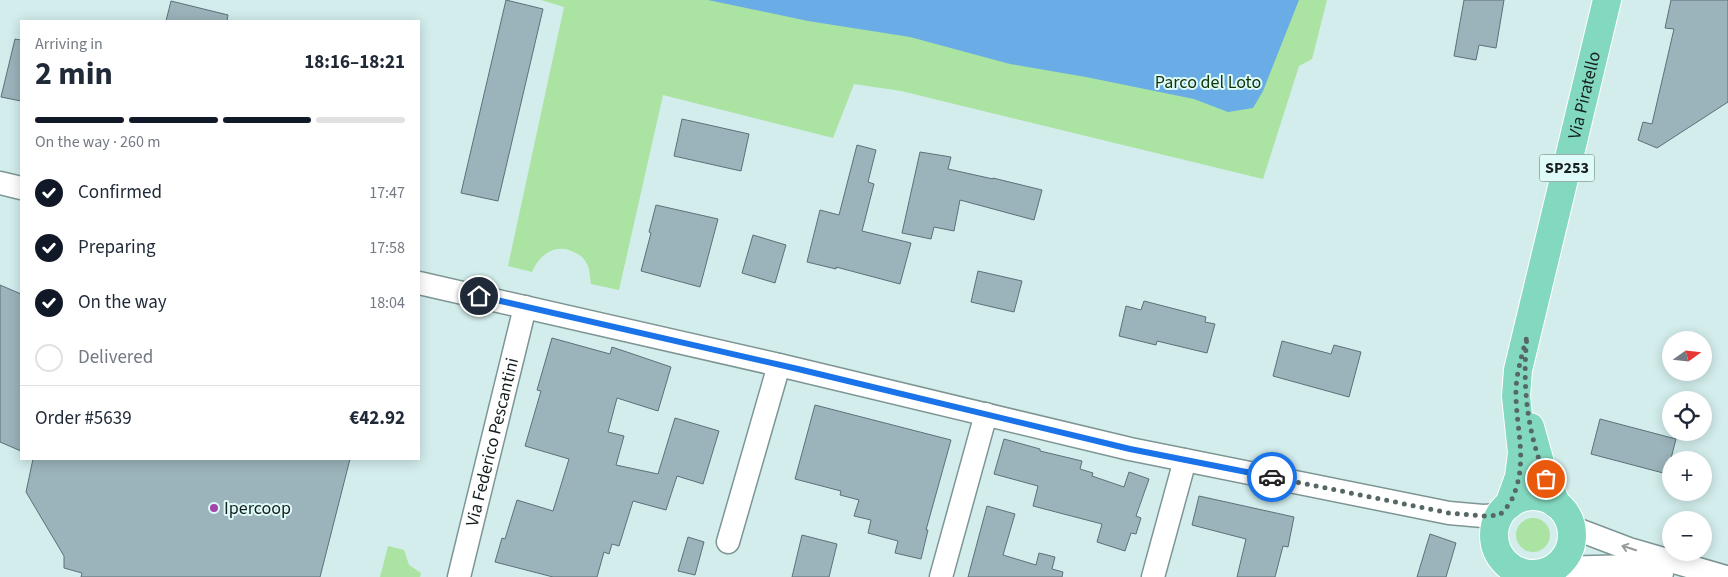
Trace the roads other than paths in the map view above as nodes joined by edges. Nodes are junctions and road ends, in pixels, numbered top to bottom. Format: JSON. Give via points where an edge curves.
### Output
{"nodes":[{"id":1,"x":1607,"y":0,"type":"edge"},
{"id":2,"x":0,"y":183,"type":"edge"},
{"id":3,"x":20,"y":188,"type":"edge"},
{"id":4,"x":420,"y":283,"type":"edge"},
{"id":5,"x":525,"y":307,"type":"junction"},
{"id":6,"x":1527,"y":336,"type":"junction"},
{"id":7,"x":779,"y":365,"type":"junction"},
{"id":8,"x":986,"y":414,"type":"junction"},
{"id":9,"x":1185,"y":460,"type":"junction"},
{"id":10,"x":1556,"y":504,"type":"junction"},
{"id":11,"x":1571,"y":527,"type":"junction"},
{"id":12,"x":1498,"y":537,"type":"edge"},
{"id":13,"x":728,"y":542,"type":"dead end"},
{"id":14,"x":1539,"y":573,"type":"edge"},
{"id":15,"x":459,"y":577,"type":"edge"},
{"id":16,"x":941,"y":577,"type":"edge"},
{"id":17,"x":1152,"y":577,"type":"edge"},
{"id":18,"x":1675,"y":577,"type":"edge"},
{"id":19,"x":1726,"y":577,"type":"edge"}],
"edges":[{"from":1,"to":6,"type":"main road","name":"Via Piratello","number":"SP253"},
{"from":2,"to":3,"type":"street"},
{"from":4,"to":5,"type":"street"},
{"from":5,"to":7,"type":"street"},
{"from":5,"to":15,"type":"street","name":"Via Federico Pescantini"},
{"from":6,"to":10,"type":"main road","name":"Via Piratello","number":"SP253","via":[[1524,369],[1527,414],[1541,466]]},
{"from":6,"to":12,"type":"main road","name":"Via Piratello","number":"SP253","via":[[1518,370],[1516,396],[1522,453],[1519,477]]},
{"from":7,"to":8,"type":"street"},
{"from":7,"to":13,"type":"street"},
{"from":8,"to":9,"type":"street"},
{"from":8,"to":16,"type":"street"},
{"from":9,"to":12,"type":"street","via":[[1449,513],[1483,516]]},
{"from":9,"to":17,"type":"street"},
{"from":10,"to":11,"type":"main road","name":"Via Piratello","number":"SP253"},
{"from":10,"to":12,"type":"main road","via":[[1532,496],[1520,499]]},
{"from":11,"to":14,"type":"main road","via":[[1572,538],[1563,560]]},
{"from":19,"to":11,"type":"street","one_way":true,"via":[[1629,549]]},
{"from":12,"to":14,"type":"main road","via":[[1504,562],[1522,573]]},
{"from":14,"to":18,"type":"street","via":[[1634,566]]}]}
